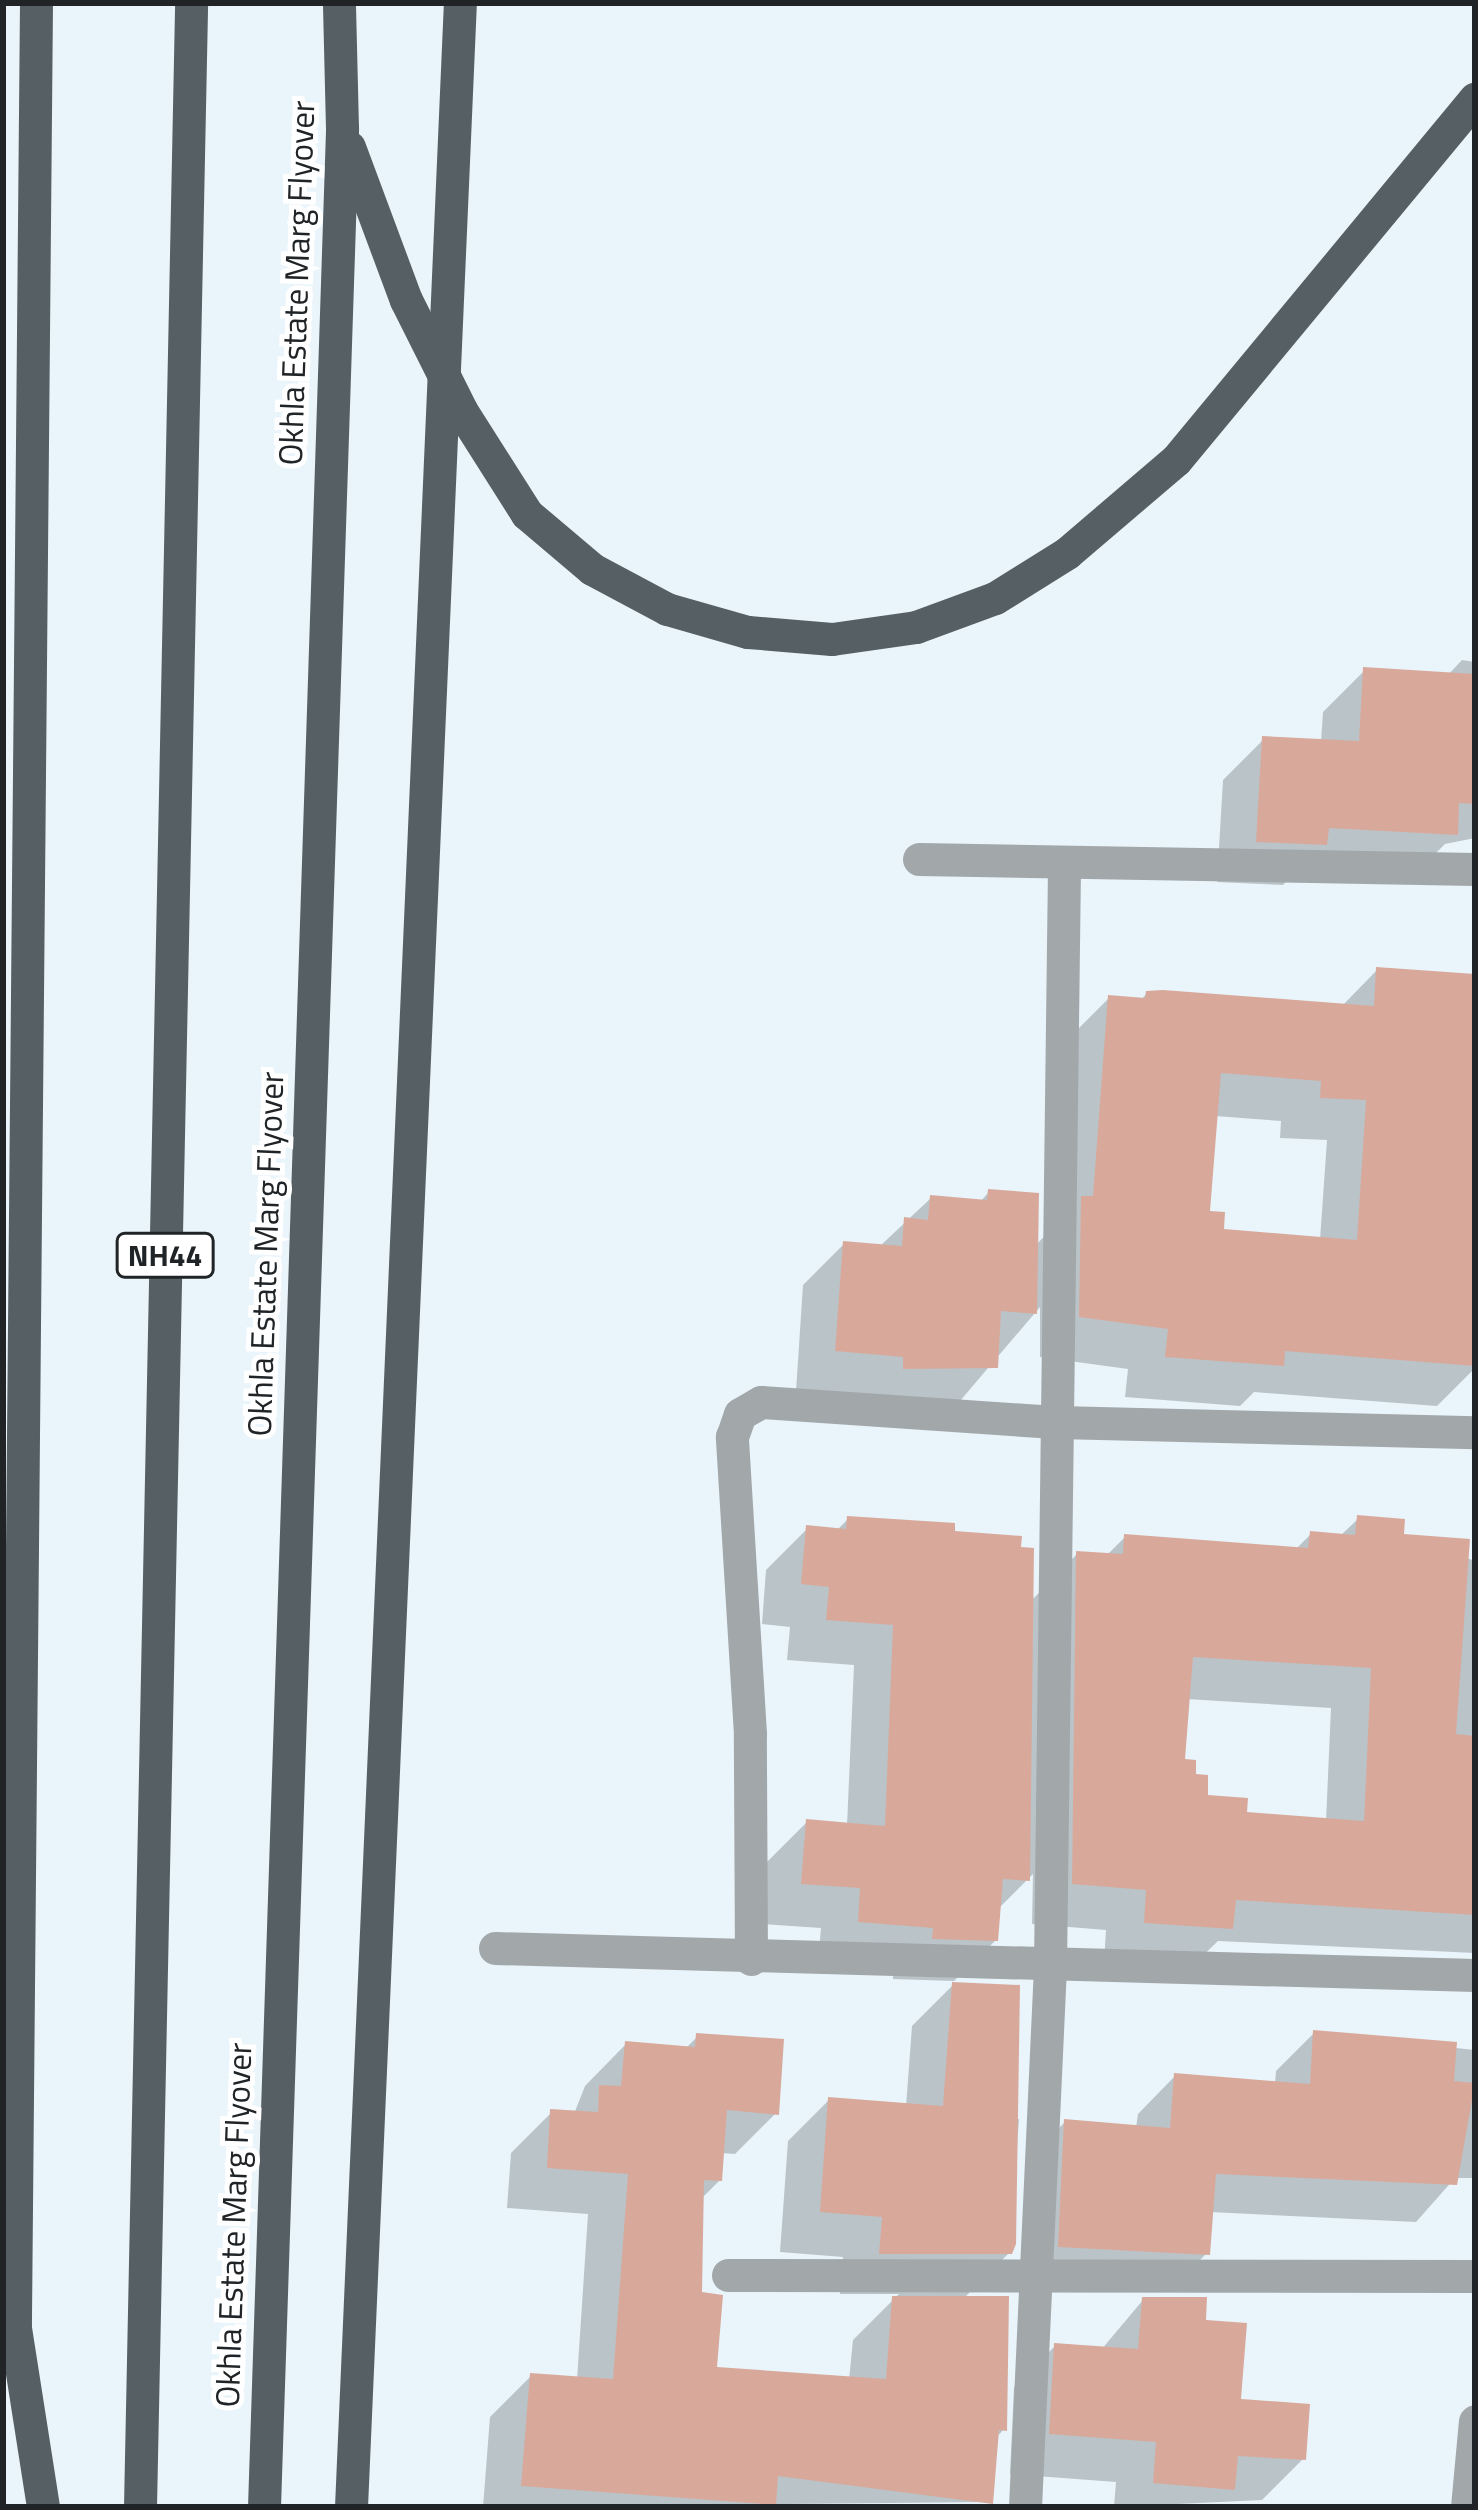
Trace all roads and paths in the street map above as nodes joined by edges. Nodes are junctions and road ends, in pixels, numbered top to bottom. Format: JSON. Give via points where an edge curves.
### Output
{"nodes":[{"id":1,"x":25,"y":3,"type":"edge"},
{"id":2,"x":36,"y":3,"type":"edge"},
{"id":3,"x":190,"y":3,"type":"edge"},
{"id":4,"x":339,"y":3,"type":"edge"},
{"id":5,"x":460,"y":3,"type":"edge"},
{"id":6,"x":37,"y":62,"type":"junction"},
{"id":7,"x":1475,"y":99,"type":"edge"},
{"id":8,"x":342,"y":128,"type":"junction"},
{"id":9,"x":919,"y":859,"type":"dead end"},
{"id":10,"x":1064,"y":862,"type":"junction"},
{"id":11,"x":1475,"y":868,"type":"edge"},
{"id":12,"x":1058,"y":1422,"type":"junction"},
{"id":13,"x":1475,"y":1432,"type":"edge"},
{"id":14,"x":495,"y":1948,"type":"dead end"},
{"id":15,"x":751,"y":1959,"type":"junction"},
{"id":16,"x":1050,"y":1966,"type":"junction"},
{"id":17,"x":1475,"y":1976,"type":"edge"},
{"id":18,"x":728,"y":2276,"type":"dead end"},
{"id":19,"x":1475,"y":2276,"type":"edge"},
{"id":20,"x":1041,"y":2280,"type":"junction"},
{"id":21,"x":1475,"y":2421,"type":"edge"},
{"id":22,"x":43,"y":2507,"type":"edge"},
{"id":23,"x":140,"y":2507,"type":"edge"},
{"id":24,"x":264,"y":2507,"type":"edge"},
{"id":25,"x":350,"y":2507,"type":"edge"},
{"id":26,"x":1025,"y":2507,"type":"edge"},
{"id":27,"x":1467,"y":2507,"type":"edge"}],
"edges":[{"from":1,"to":6,"type":"highway"},
{"from":2,"to":6,"type":"highway"},
{"from":3,"to":23,"type":"highway","number":"NH44"},
{"from":4,"to":8,"type":"highway","name":"Okhla Estate Marg Flyover"},
{"from":5,"to":25,"type":"highway"},
{"from":6,"to":22,"type":"highway","via":[[14,2328]]},
{"from":7,"to":8,"type":"highway","via":[[1176,460],[1066,553],[995,598],[916,627],[832,639],[748,632],[667,609],[592,569],[527,514],[461,410],[406,300]]},
{"from":8,"to":24,"type":"highway","name":"Okhla Estate Marg Flyover"},
{"from":9,"to":10,"type":"street"},
{"from":10,"to":11,"type":"street"},
{"from":10,"to":12,"type":"street"},
{"from":12,"to":13,"type":"street"},
{"from":12,"to":15,"type":"street","via":[[761,1402],[740,1414],[732,1437],[750,1734]]},
{"from":12,"to":16,"type":"street"},
{"from":14,"to":15,"type":"street"},
{"from":15,"to":16,"type":"street"},
{"from":16,"to":17,"type":"street"},
{"from":16,"to":20,"type":"street"},
{"from":18,"to":20,"type":"street"},
{"from":19,"to":20,"type":"street"},
{"from":20,"to":26,"type":"street"},
{"from":21,"to":27,"type":"street"}]}
